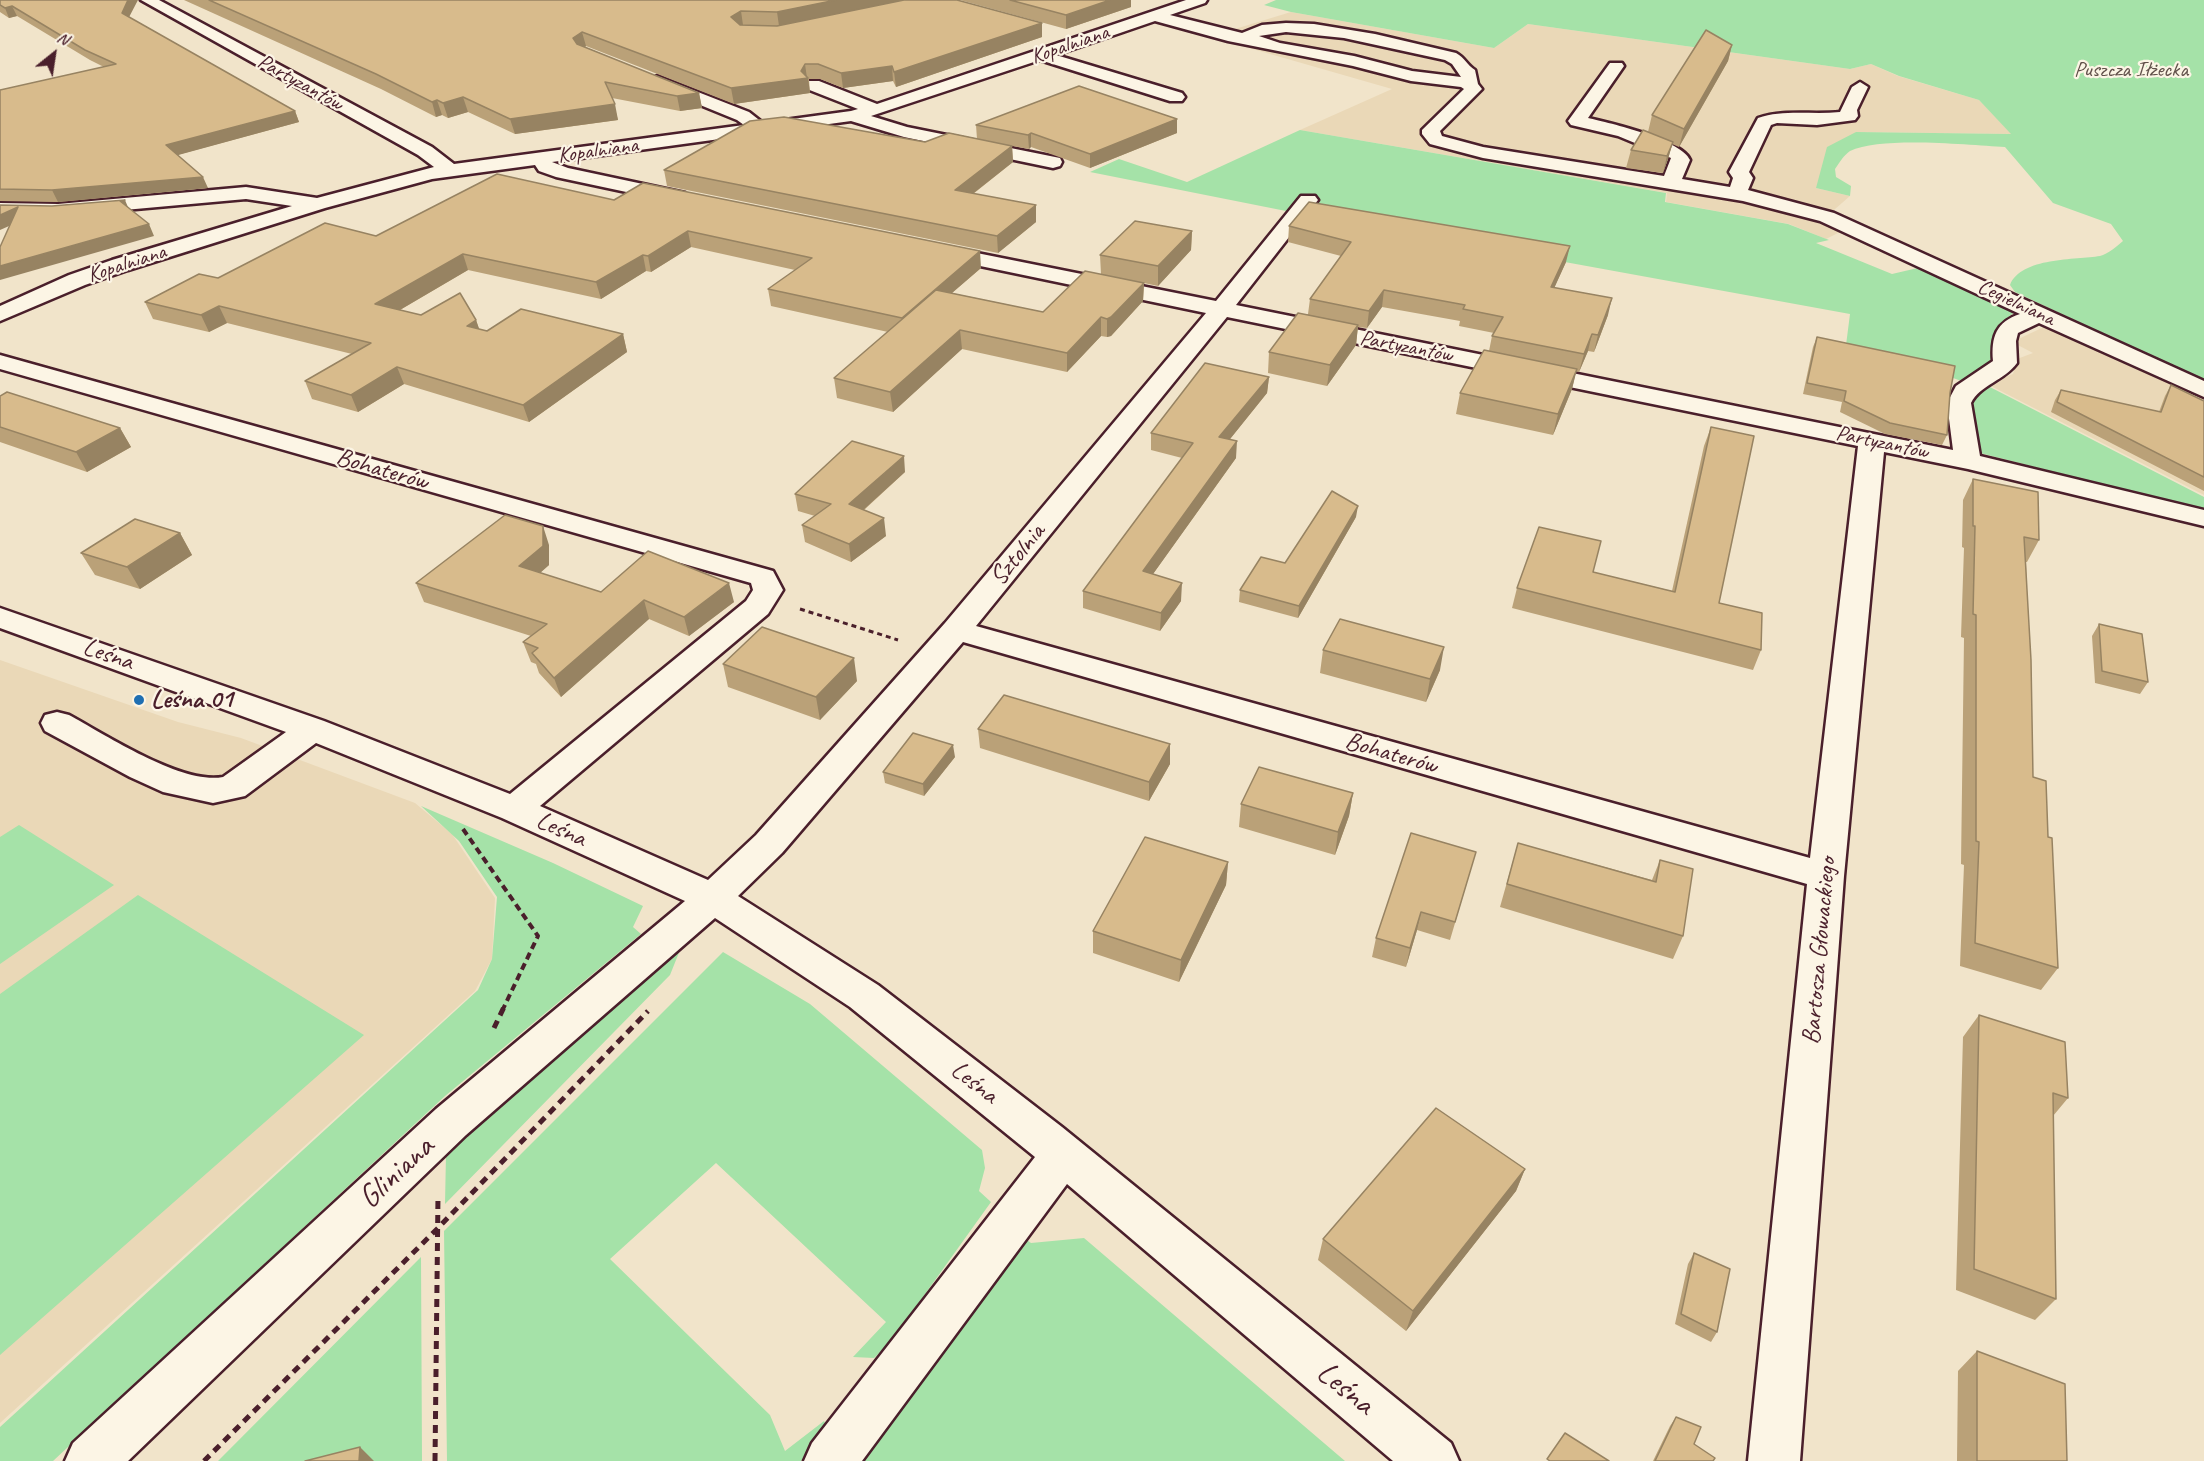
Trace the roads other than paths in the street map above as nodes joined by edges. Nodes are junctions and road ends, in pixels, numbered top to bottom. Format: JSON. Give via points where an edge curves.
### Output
{"nodes":[{"id":1,"x":148,"y":0,"type":"edge"},
{"id":2,"x":1200,"y":0,"type":"edge"},
{"id":3,"x":1155,"y":16,"type":"junction"},
{"id":4,"x":1054,"y":33,"type":"edge"},
{"id":5,"x":1247,"y":38,"type":"junction"},
{"id":6,"x":1084,"y":41,"type":"junction"},
{"id":7,"x":1041,"y":55,"type":"junction"},
{"id":8,"x":1616,"y":66,"type":"dead end"},
{"id":9,"x":644,"y":76,"type":"edge"},
{"id":10,"x":813,"y":85,"type":"edge"},
{"id":11,"x":1470,"y":85,"type":"junction"},
{"id":12,"x":1860,"y":87,"type":"dead end"},
{"id":13,"x":1176,"y":96,"type":"dead end"},
{"id":14,"x":877,"y":110,"type":"junction"},
{"id":15,"x":852,"y":116,"type":"junction"},
{"id":16,"x":761,"y":129,"type":"junction"},
{"id":17,"x":541,"y":159,"type":"junction"},
{"id":18,"x":1053,"y":162,"type":"dead end"},
{"id":19,"x":450,"y":170,"type":"junction"},
{"id":20,"x":1670,"y":183,"type":"junction"},
{"id":21,"x":1737,"y":194,"type":"junction"},
{"id":22,"x":692,"y":200,"type":"edge"},
{"id":23,"x":1308,"y":200,"type":"edge"},
{"id":24,"x":318,"y":204,"type":"junction"},
{"id":25,"x":0,"y":209,"type":"edge"},
{"id":26,"x":915,"y":246,"type":"edge"},
{"id":27,"x":1221,"y":309,"type":"junction"},
{"id":28,"x":0,"y":314,"type":"edge"},
{"id":29,"x":2042,"y":315,"type":"junction"},
{"id":30,"x":0,"y":362,"type":"edge"},
{"id":31,"x":2204,"y":390,"type":"edge"},
{"id":32,"x":1872,"y":441,"type":"junction"},
{"id":33,"x":1968,"y":461,"type":"junction"},
{"id":34,"x":2204,"y":518,"type":"edge"},
{"id":35,"x":0,"y":617,"type":"edge"},
{"id":36,"x":946,"y":641,"type":"junction"},
{"id":37,"x":57,"y":723,"type":"dead end"},
{"id":38,"x":312,"y":729,"type":"junction"},
{"id":39,"x":514,"y":809,"type":"junction"},
{"id":40,"x":1826,"y":876,"type":"junction"},
{"id":41,"x":713,"y":898,"type":"junction"},
{"id":42,"x":1062,"y":1155,"type":"junction"},
{"id":43,"x":91,"y":1461,"type":"edge"},
{"id":44,"x":830,"y":1461,"type":"edge"},
{"id":45,"x":1433,"y":1461,"type":"edge"},
{"id":46,"x":1774,"y":1461,"type":"edge"}],
"edges":[{"from":1,"to":19,"type":"street","name":"Partyzantów","via":[[425,151]]},
{"from":2,"to":3,"type":"street","name":"Kopalniana"},
{"from":3,"to":5,"type":"street"},
{"from":3,"to":6,"type":"street","name":"Kopalniana"},
{"from":4,"to":6,"type":"street"},
{"from":5,"to":11,"type":"street","via":[[1411,76]]},
{"from":5,"to":11,"type":"street","via":[[1265,28],[1352,35],[1450,56],[1469,74]]},
{"from":6,"to":7,"type":"street","name":"Kopalniana"},
{"from":7,"to":13,"type":"street"},
{"from":7,"to":14,"type":"street","name":"Kopalniana"},
{"from":8,"to":20,"type":"street","via":[[1577,121],[1624,132],[1679,155],[1681,160]]},
{"from":9,"to":16,"type":"street","via":[[743,116]]},
{"from":10,"to":14,"type":"street"},
{"from":11,"to":20,"type":"street","name":"Cegielniana","via":[[1474,89],[1431,130],[1436,140]]},
{"from":12,"to":21,"type":"street","via":[[1848,110],[1849,116],[1817,120],[1775,118],[1764,122],[1739,172],[1743,178]]},
{"from":14,"to":15,"type":"street","name":"Kopalniana"},
{"from":15,"to":16,"type":"street","name":"Kopalniana"},
{"from":15,"to":18,"type":"street","via":[[904,132]]},
{"from":16,"to":17,"type":"street","name":"Kopalniana"},
{"from":17,"to":19,"type":"street","name":"Kopalniana"},
{"from":17,"to":22,"type":"street","via":[[546,167],[563,174]]},
{"from":19,"to":24,"type":"street","name":"Kopalniana"},
{"from":20,"to":21,"type":"street","name":"Cegielniana"},
{"from":21,"to":29,"type":"street","name":"Cegielniana","via":[[1827,217]]},
{"from":23,"to":27,"type":"street","name":"Sztolnia"},
{"from":24,"to":25,"type":"street","via":[[246,193],[57,210]]},
{"from":24,"to":28,"type":"street","name":"Kopalniana","via":[[120,265]]},
{"from":26,"to":27,"type":"street","name":"Partyzantów"},
{"from":27,"to":32,"type":"street","name":"Partyzantów"},
{"from":27,"to":36,"type":"street","name":"Sztolnia"},
{"from":29,"to":31,"type":"street","name":"Cegielniana"},
{"from":29,"to":33,"type":"street","via":[[2011,326],[2002,342],[2005,363],[1965,392],[1959,403]]},
{"from":30,"to":39,"type":"street","name":"Bohaterów","via":[[764,587],[757,607]]},
{"from":32,"to":33,"type":"street","name":"Partyzantów"},
{"from":32,"to":40,"type":"street","name":"Bartosza Głowackiego"},
{"from":33,"to":34,"type":"street","name":"Partyzantów"},
{"from":35,"to":38,"type":"street","name":"Leśna"},
{"from":36,"to":40,"type":"street","name":"Bohaterów"},
{"from":36,"to":41,"type":"street","name":"Sztolnia","via":[[769,844]]},
{"from":37,"to":38,"type":"street","via":[[141,769],[175,783],[213,791],[233,787]]},
{"from":38,"to":39,"type":"street","name":"Leśna"},
{"from":39,"to":41,"type":"street","name":"Leśna"},
{"from":40,"to":46,"type":"street","name":"Bartosza Głowackiego"},
{"from":41,"to":42,"type":"street","name":"Leśna","via":[[864,996]]},
{"from":41,"to":43,"type":"street","name":"Gliniana","via":[[451,1122]]},
{"from":42,"to":44,"type":"street"},
{"from":42,"to":45,"type":"street","name":"Leśna"}]}
